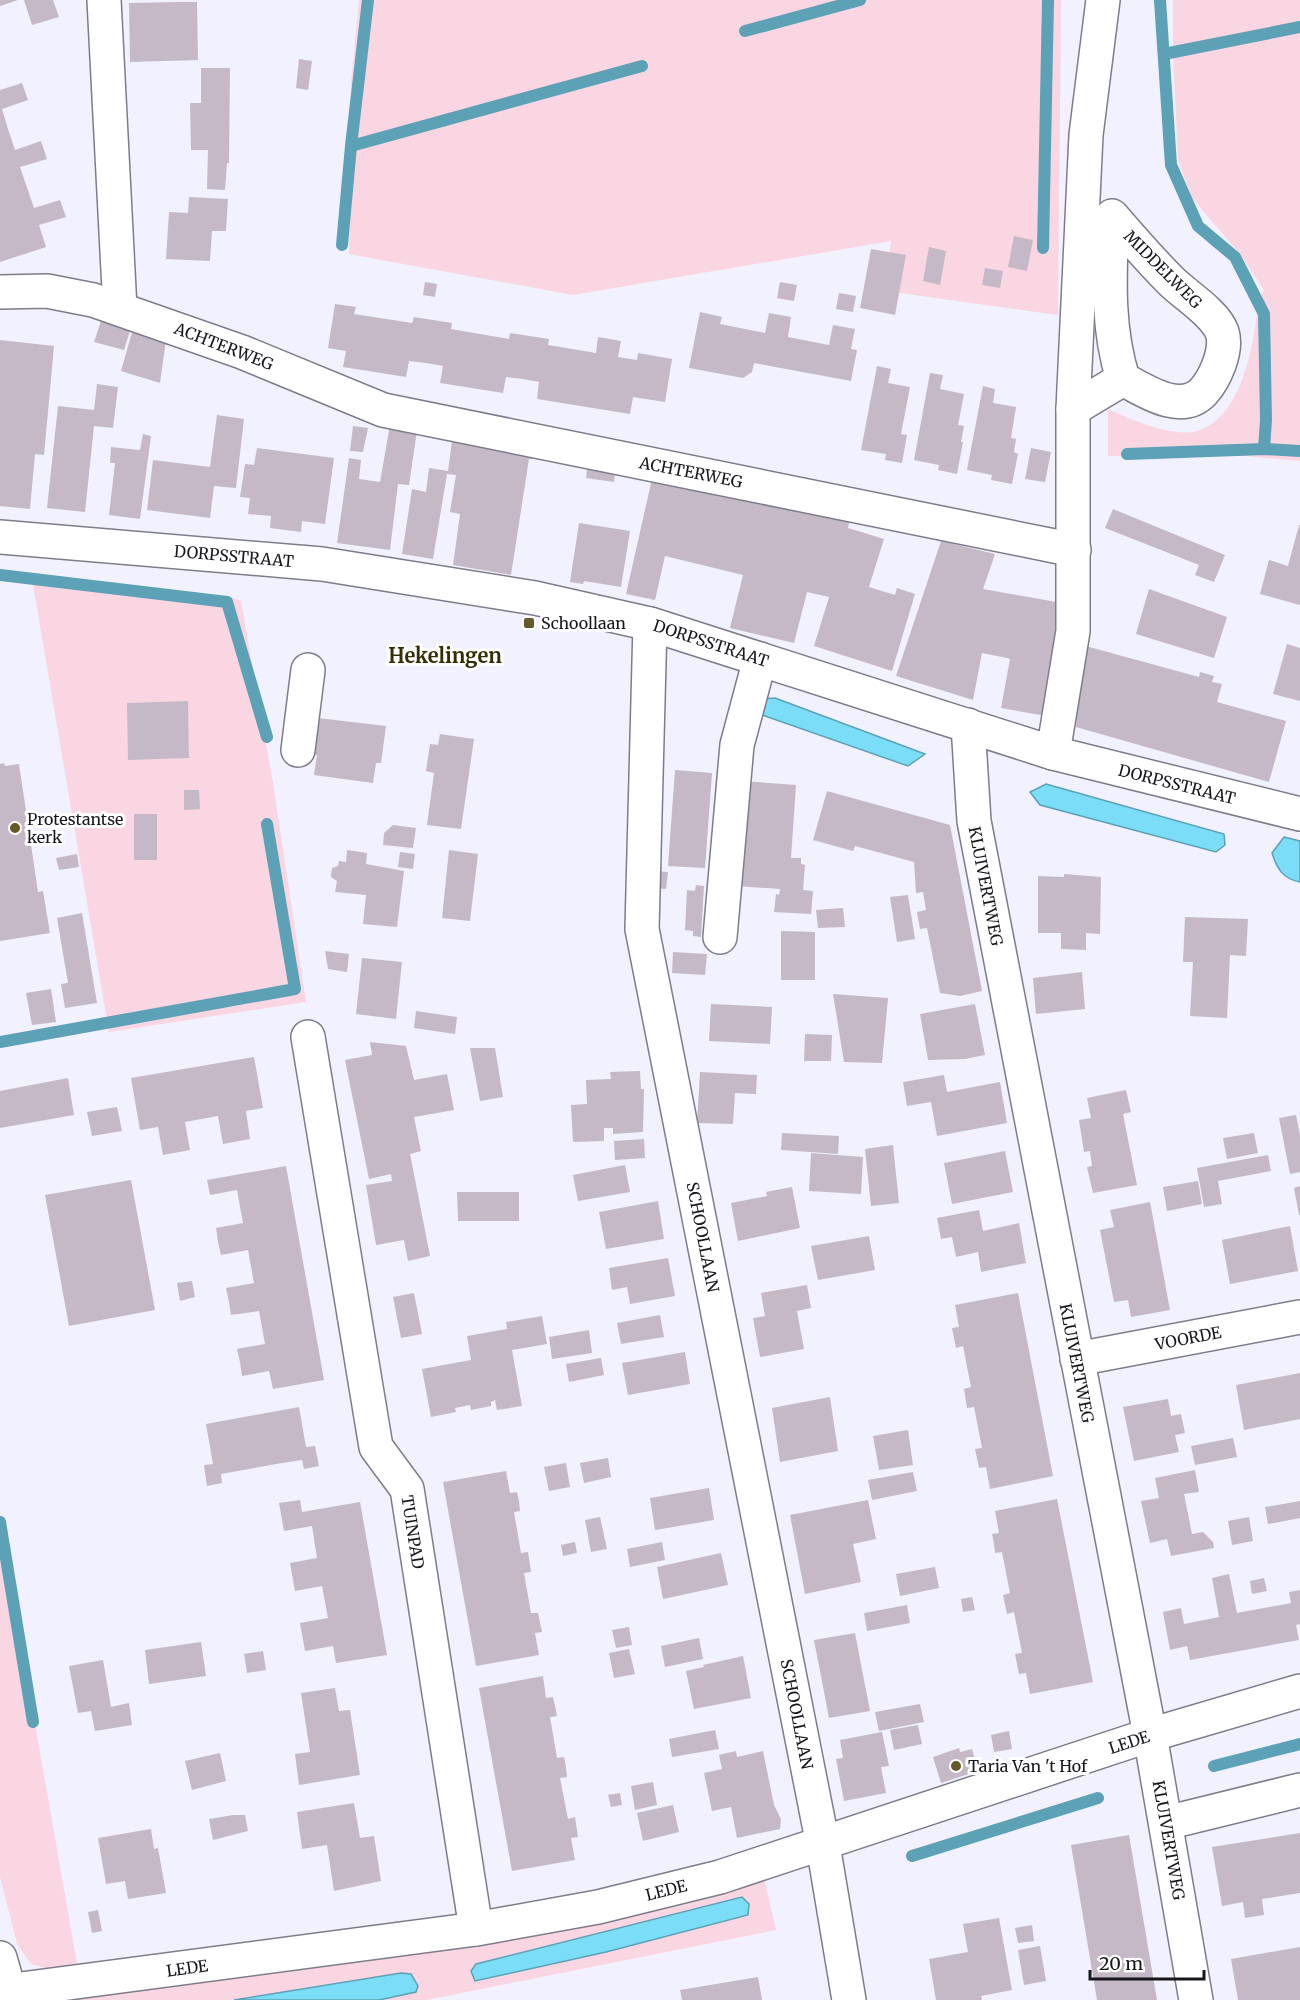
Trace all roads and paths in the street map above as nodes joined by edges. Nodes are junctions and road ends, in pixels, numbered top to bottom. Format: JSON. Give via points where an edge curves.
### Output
{"nodes":[{"id":1,"x":104,"y":0,"type":"edge"},
{"id":2,"x":1103,"y":0,"type":"edge"},
{"id":3,"x":0,"y":292,"type":"edge"},
{"id":4,"x":120,"y":309,"type":"junction"},
{"id":5,"x":1123,"y":379,"type":"junction"},
{"id":6,"x":1073,"y":409,"type":"junction"},
{"id":7,"x":0,"y":537,"type":"edge"},
{"id":8,"x":1074,"y":550,"type":"junction"},
{"id":9,"x":650,"y":624,"type":"junction"},
{"id":10,"x":760,"y":659,"type":"junction"},
{"id":11,"x":308,"y":670,"type":"dead end"},
{"id":12,"x":968,"y":725,"type":"junction"},
{"id":13,"x":298,"y":750,"type":"dead end"},
{"id":14,"x":1053,"y":753,"type":"junction"},
{"id":15,"x":1300,"y":814,"type":"edge"},
{"id":16,"x":720,"y":937,"type":"dead end"},
{"id":17,"x":308,"y":1037,"type":"dead end"},
{"id":18,"x":1300,"y":1317,"type":"edge"},
{"id":19,"x":1077,"y":1359,"type":"junction"},
{"id":20,"x":1300,"y":1691,"type":"edge"},
{"id":21,"x":1150,"y":1735,"type":"junction"},
{"id":22,"x":1300,"y":1790,"type":"edge"},
{"id":23,"x":1166,"y":1823,"type":"junction"},
{"id":24,"x":823,"y":1845,"type":"junction"},
{"id":25,"x":476,"y":1929,"type":"junction"},
{"id":26,"x":0,"y":1958,"type":"edge"},
{"id":27,"x":7,"y":1994,"type":"edge"},
{"id":28,"x":849,"y":2000,"type":"edge"},
{"id":29,"x":1196,"y":2000,"type":"edge"}],
"edges":[{"from":1,"to":4,"type":"street"},
{"from":2,"to":6,"type":"street","via":[[1086,135]]},
{"from":3,"to":4,"type":"street","name":"ACHTERWEG","via":[[46,291]]},
{"from":4,"to":8,"type":"street","name":"ACHTERWEG","via":[[242,351],[383,410]]},
{"from":5,"to":5,"type":"street","name":"MIDDELWEG","via":[[1109,310],[1112,216],[1173,283],[1198,302],[1222,333],[1216,373],[1202,393],[1183,402],[1156,397]]},
{"from":5,"to":6,"type":"street"},
{"from":6,"to":8,"type":"street"},
{"from":7,"to":9,"type":"street","name":"DORPSSTRAAT","via":[[322,564],[516,594]]},
{"from":8,"to":14,"type":"street","via":[[1073,631]]},
{"from":9,"to":10,"type":"street","name":"DORPSSTRAAT"},
{"from":9,"to":24,"type":"street","name":"SCHOOLLAAN","via":[[642,929]]},
{"from":10,"to":12,"type":"street","name":"DORPSSTRAAT"},
{"from":10,"to":16,"type":"street","via":[[737,745]]},
{"from":11,"to":13,"type":"street"},
{"from":12,"to":14,"type":"street","name":"DORPSSTRAAT"},
{"from":12,"to":19,"type":"street","name":"KLUIVERTWEG","via":[[974,821]]},
{"from":14,"to":15,"type":"street","name":"DORPSSTRAAT"},
{"from":17,"to":25,"type":"street","name":"TUINPAD","via":[[376,1447],[407,1489]]},
{"from":18,"to":19,"type":"street","name":"VOORDE"},
{"from":19,"to":21,"type":"street","name":"KLUIVERTWEG"},
{"from":20,"to":21,"type":"street","name":"LEDE"},
{"from":21,"to":23,"type":"street","name":"KLUIVERTWEG"},
{"from":21,"to":24,"type":"street","name":"LEDE"},
{"from":22,"to":23,"type":"street"},
{"from":23,"to":29,"type":"street","name":"KLUIVERTWEG"},
{"from":24,"to":25,"type":"street","name":"LEDE","via":[[720,1877],[598,1907]]},
{"from":24,"to":28,"type":"street","name":"SCHOOLLAAN"},
{"from":25,"to":27,"type":"street","name":"LEDE"},
{"from":26,"to":27,"type":"street"}]}
